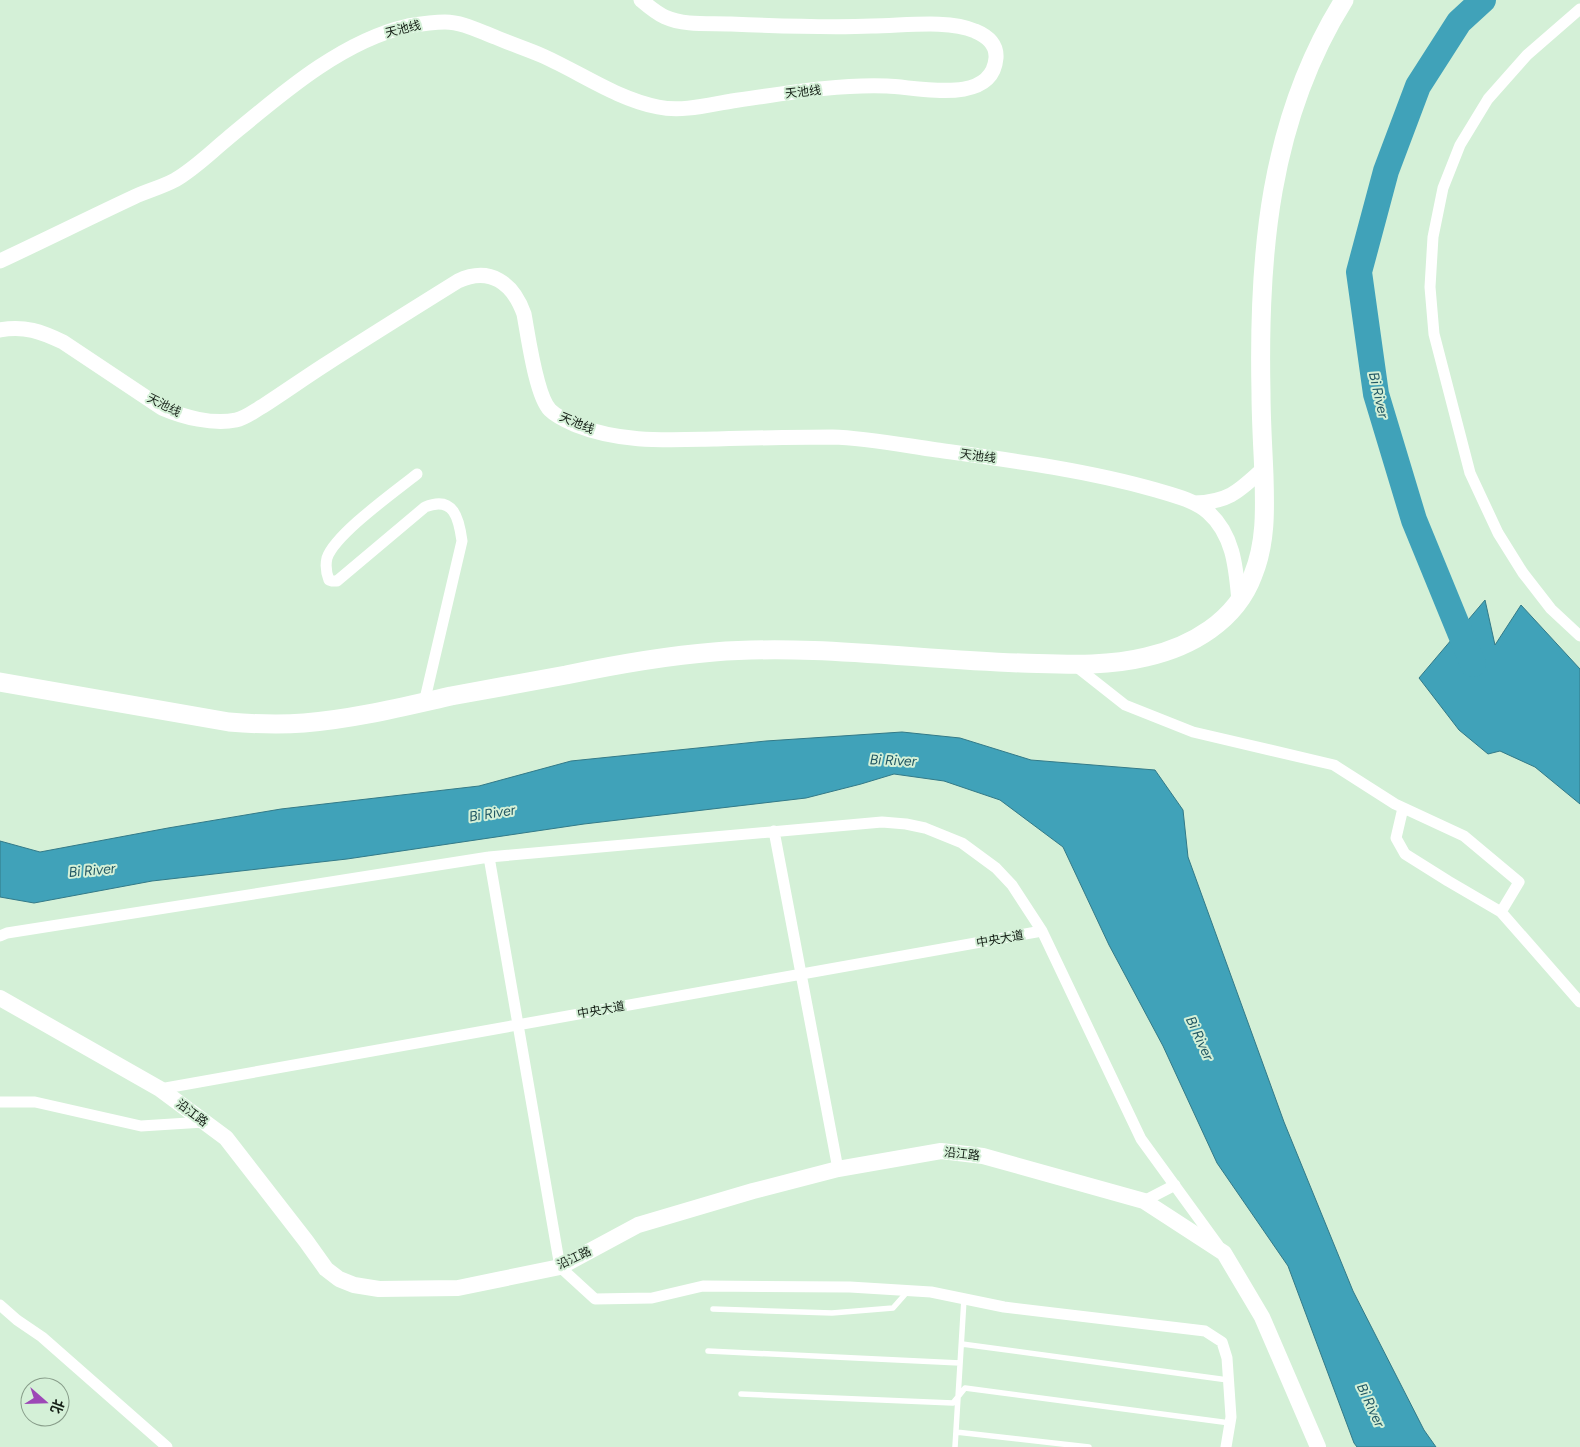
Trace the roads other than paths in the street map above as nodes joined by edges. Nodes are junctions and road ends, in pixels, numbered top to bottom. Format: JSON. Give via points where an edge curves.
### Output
{"nodes":[{"id":1,"x":641,"y":0,"type":"edge"},
{"id":2,"x":1344,"y":0,"type":"edge"},
{"id":3,"x":1580,"y":10,"type":"edge"},
{"id":4,"x":0,"y":262,"type":"edge"},
{"id":5,"x":0,"y":330,"type":"edge"},
{"id":6,"x":1264,"y":469,"type":"junction"},
{"id":7,"x":416,"y":474,"type":"dead end"},
{"id":8,"x":1194,"y":503,"type":"junction"},
{"id":9,"x":1239,"y":601,"type":"junction"},
{"id":10,"x":1580,"y":636,"type":"edge"},
{"id":11,"x":1073,"y":664,"type":"junction"},
{"id":12,"x":0,"y":682,"type":"edge"},
{"id":13,"x":424,"y":702,"type":"junction"},
{"id":14,"x":1403,"y":808,"type":"junction"},
{"id":15,"x":774,"y":831,"type":"junction"},
{"id":16,"x":488,"y":857,"type":"junction"},
{"id":17,"x":1500,"y":912,"type":"junction"},
{"id":18,"x":1042,"y":931,"type":"junction"},
{"id":19,"x":0,"y":936,"type":"edge"},
{"id":20,"x":801,"y":974,"type":"junction"},
{"id":21,"x":0,"y":998,"type":"edge"},
{"id":22,"x":1580,"y":1002,"type":"edge"},
{"id":23,"x":518,"y":1025,"type":"junction"},
{"id":24,"x":160,"y":1089,"type":"junction"},
{"id":25,"x":0,"y":1102,"type":"edge"},
{"id":26,"x":204,"y":1122,"type":"junction"},
{"id":27,"x":838,"y":1169,"type":"junction"},
{"id":28,"x":1175,"y":1185,"type":"junction"},
{"id":29,"x":1144,"y":1201,"type":"junction"},
{"id":30,"x":1224,"y":1253,"type":"junction"},
{"id":31,"x":560,"y":1267,"type":"junction"},
{"id":32,"x":908,"y":1291,"type":"junction"},
{"id":33,"x":964,"y":1299,"type":"junction"},
{"id":34,"x":0,"y":1305,"type":"edge"},
{"id":35,"x":714,"y":1309,"type":"dead end"},
{"id":36,"x":962,"y":1344,"type":"junction"},
{"id":37,"x":708,"y":1351,"type":"dead end"},
{"id":38,"x":960,"y":1363,"type":"junction"},
{"id":39,"x":1228,"y":1380,"type":"junction"},
{"id":40,"x":740,"y":1394,"type":"dead end"},
{"id":41,"x":958,"y":1396,"type":"junction"},
{"id":42,"x":1230,"y":1424,"type":"junction"},
{"id":43,"x":956,"y":1432,"type":"junction"},
{"id":44,"x":167,"y":1447,"type":"edge"},
{"id":45,"x":955,"y":1447,"type":"edge"},
{"id":46,"x":1089,"y":1447,"type":"edge"},
{"id":47,"x":1226,"y":1447,"type":"edge"},
{"id":48,"x":1318,"y":1447,"type":"edge"}],
"edges":[{"from":1,"to":4,"type":"street","name":"天池线","via":[[666,18],[688,23],[823,28],[946,24],[969,28],[988,38],[995,47],[995,64],[986,80],[967,89],[856,86],[665,108],[625,96],[544,57],[475,29],[444,22],[411,26],[365,41],[327,62],[175,180]]},
{"from":2,"to":6,"type":"main road","via":[[1319,42],[1297,94],[1270,204],[1261,306]]},
{"from":3,"to":10,"type":"street","via":[[1527,55],[1488,99],[1460,145],[1443,188],[1434,228],[1430,287],[1434,334],[1470,473],[1498,533],[1523,573],[1551,609]]},
{"from":5,"to":8,"type":"street","name":"天池线","via":[[20,328],[46,333],[172,412],[192,418],[234,421],[458,281],[485,274],[500,281],[519,302],[545,404],[556,415],[583,428],[644,440],[866,439],[1018,461],[1132,483]]},
{"from":6,"to":8,"type":"street","via":[[1235,494],[1208,503]]},
{"from":6,"to":9,"type":"main road","via":[[1264,529],[1260,554],[1252,579]]},
{"from":7,"to":13,"type":"street","via":[[334,545],[326,567],[330,580],[337,581],[426,506],[442,504],[456,514],[462,542]]},
{"from":8,"to":9,"type":"street","name":"天池线","via":[[1207,512],[1224,532],[1234,557]]},
{"from":9,"to":11,"type":"main road","via":[[1215,627],[1183,646],[1114,663]]},
{"from":11,"to":13,"type":"main road","via":[[803,650],[709,652],[621,664]]},
{"from":11,"to":14,"type":"street","via":[[1125,705],[1193,732],[1334,765]]},
{"from":12,"to":13,"type":"main road","via":[[229,722],[265,724],[339,719]]},
{"from":14,"to":17,"type":"street","via":[[1396,838],[1405,854]]},
{"from":14,"to":17,"type":"street","via":[[1464,836],[1519,882]]},
{"from":15,"to":16,"type":"street"},
{"from":15,"to":18,"type":"street","via":[[882,822],[906,824],[946,836],[962,843],[996,868],[1012,885]]},
{"from":15,"to":20,"type":"street"},
{"from":16,"to":19,"type":"street","via":[[7,932]]},
{"from":16,"to":23,"type":"street"},
{"from":17,"to":22,"type":"street"},
{"from":18,"to":20,"type":"street","name":"中央大道"},
{"from":18,"to":28,"type":"street","via":[[1141,1139]]},
{"from":20,"to":23,"type":"street","name":"中央大道"},
{"from":20,"to":27,"type":"street"},
{"from":21,"to":24,"type":"main road","name":"沿江路"},
{"from":23,"to":24,"type":"street","name":"中央大道"},
{"from":23,"to":31,"type":"street"},
{"from":24,"to":26,"type":"main road","name":"沿江路"},
{"from":25,"to":26,"type":"street","via":[[34,1102],[140,1126]]},
{"from":26,"to":31,"type":"main road","name":"沿江路","via":[[226,1138],[326,1269],[339,1279],[379,1289],[458,1288]]},
{"from":27,"to":29,"type":"main road","name":"沿江路","via":[[949,1152],[983,1156]]},
{"from":27,"to":31,"type":"main road","name":"沿江路","via":[[638,1225]]},
{"from":28,"to":29,"type":"street"},
{"from":28,"to":30,"type":"street"},
{"from":29,"to":30,"type":"main road","name":"沿江路"},
{"from":30,"to":48,"type":"main road","via":[[1262,1316]]},
{"from":31,"to":32,"type":"street","via":[[595,1299],[652,1298],[703,1286],[850,1287]]},
{"from":32,"to":33,"type":"street"},
{"from":32,"to":35,"type":"lane","via":[[893,1308],[832,1313]]},
{"from":33,"to":36,"type":"lane"},
{"from":33,"to":39,"type":"street","via":[[1004,1307],[1205,1331],[1222,1342]]},
{"from":34,"to":44,"type":"street","via":[[49,1343]]},
{"from":36,"to":38,"type":"lane"},
{"from":36,"to":39,"type":"lane"},
{"from":37,"to":38,"type":"lane"},
{"from":38,"to":41,"type":"lane"},
{"from":39,"to":42,"type":"street"},
{"from":40,"to":41,"type":"lane","via":[[953,1403]]},
{"from":41,"to":42,"type":"lane","via":[[965,1388]]},
{"from":41,"to":43,"type":"lane"},
{"from":42,"to":47,"type":"street"},
{"from":43,"to":45,"type":"lane"},
{"from":43,"to":46,"type":"lane"}]}
